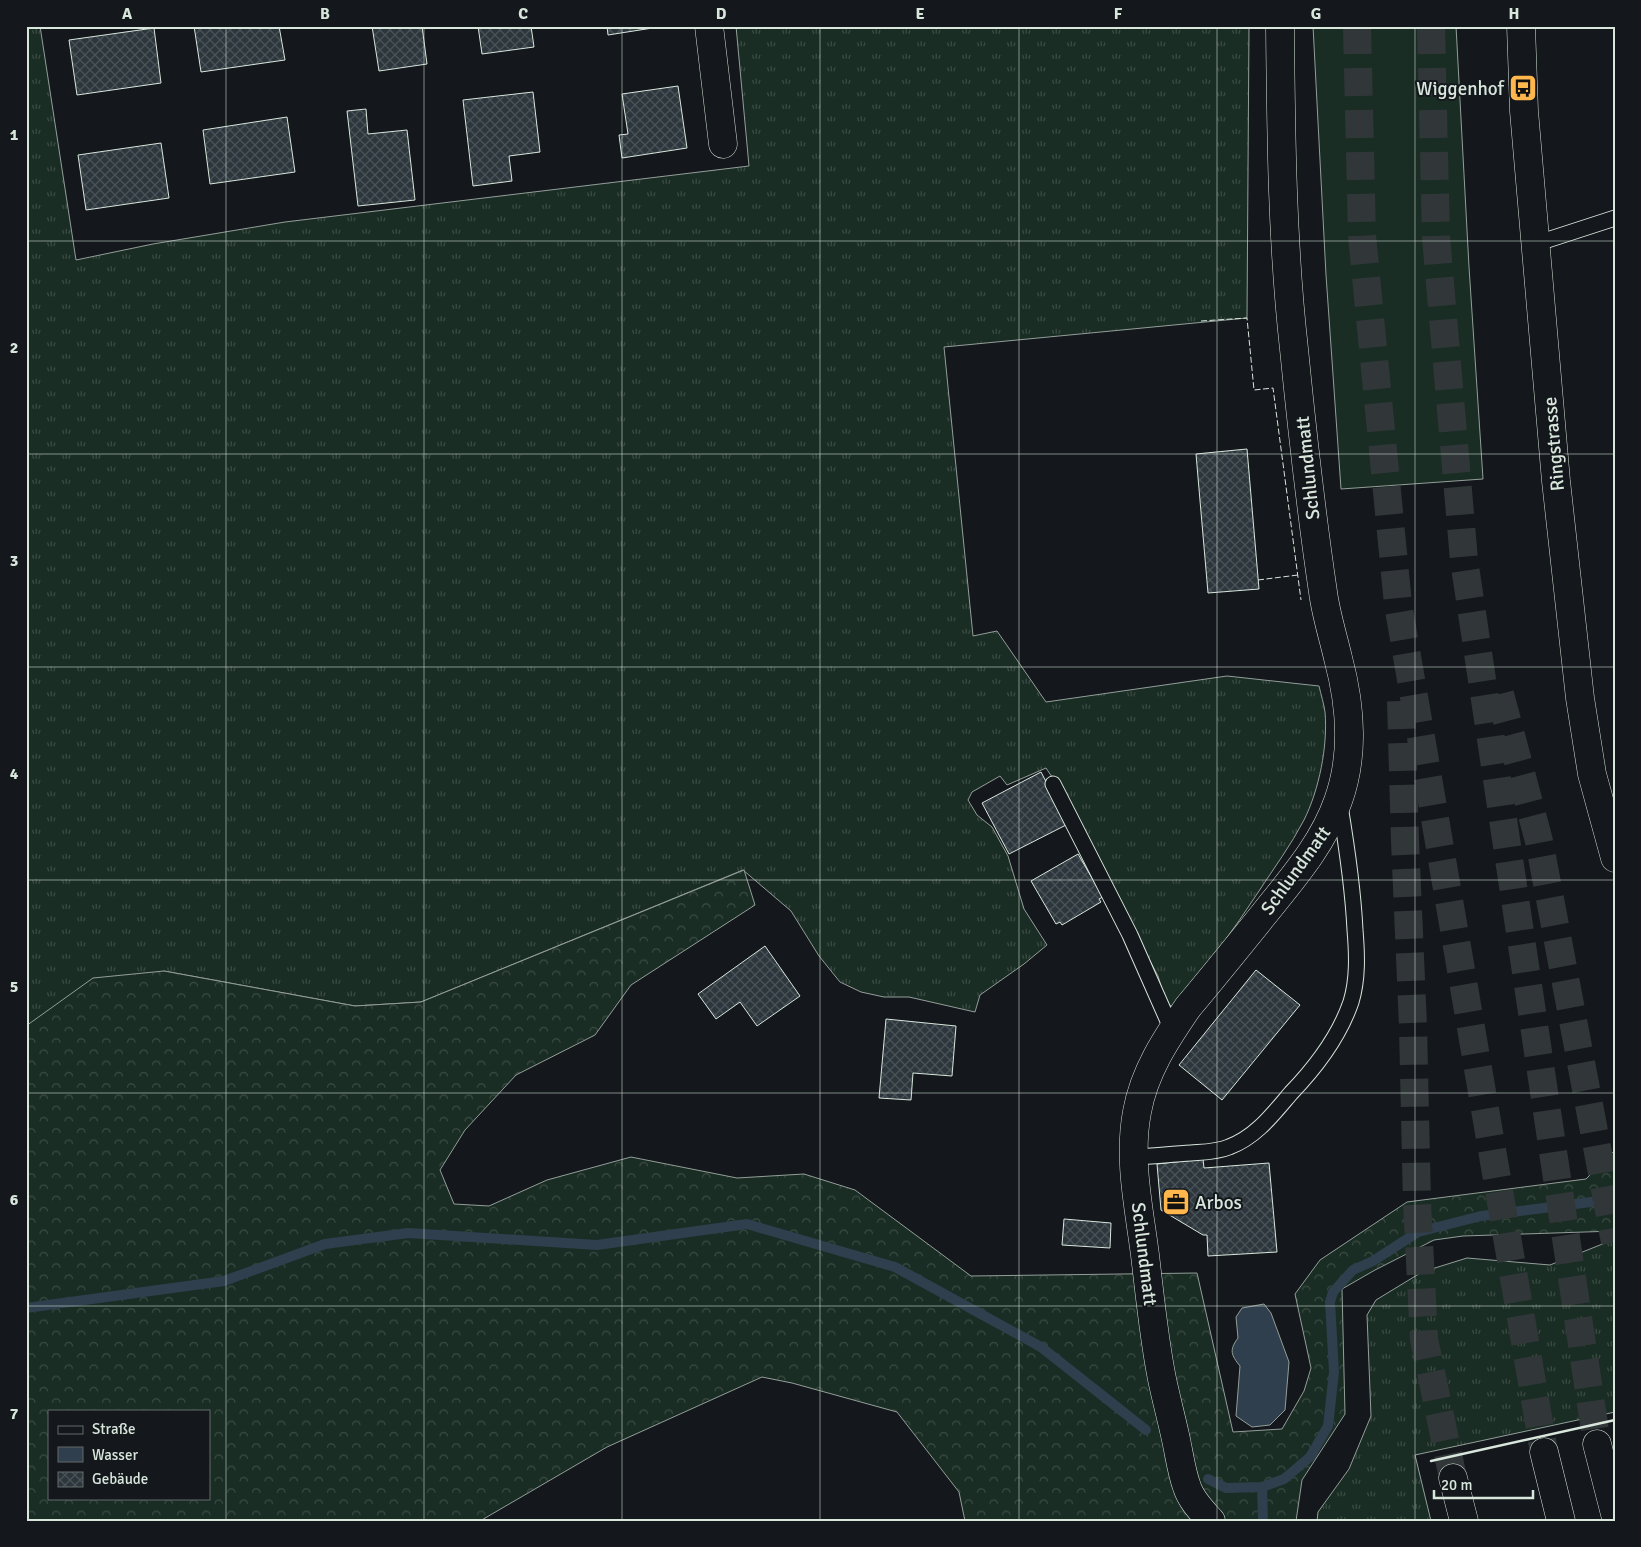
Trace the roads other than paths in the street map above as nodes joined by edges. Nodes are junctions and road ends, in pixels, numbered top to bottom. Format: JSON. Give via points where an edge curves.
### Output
{"nodes":[{"id":1,"x":709,"y":26,"type":"edge"},
{"id":2,"x":1280,"y":26,"type":"edge"},
{"id":3,"x":1521,"y":26,"type":"edge"},
{"id":4,"x":723,"y":144,"type":"dead end"},
{"id":5,"x":1615,"y":218,"type":"edge"},
{"id":6,"x":1535,"y":244,"type":"junction"},
{"id":7,"x":1052,"y":784,"type":"dead end"},
{"id":8,"x":1339,"y":800,"type":"junction"},
{"id":9,"x":1615,"y":858,"type":"edge"},
{"id":10,"x":1172,"y":1030,"type":"junction"},
{"id":11,"x":1135,"y":1157,"type":"junction"},
{"id":12,"x":1597,"y":1444,"type":"tunnel mouth"},
{"id":13,"x":1544,"y":1452,"type":"tunnel mouth"},
{"id":14,"x":1453,"y":1478,"type":"tunnel mouth"},
{"id":15,"x":1615,"y":1514,"type":"edge"},
{"id":16,"x":1211,"y":1521,"type":"edge"},
{"id":17,"x":1464,"y":1521,"type":"edge"},
{"id":18,"x":1561,"y":1521,"type":"edge"}],
"edges":[{"from":1,"to":4,"type":"main road"},
{"from":2,"to":8,"type":"main road","name":"Schlundmatt","via":[[1284,214],[1293,346],[1314,532],[1350,726],[1346,772]]},
{"from":3,"to":6,"type":"main road","name":"Ringstrasse"},
{"from":5,"to":6,"type":"lane"},
{"from":6,"to":9,"type":"main road","name":"Ringstrasse","via":[[1580,698],[1592,774]]},
{"from":7,"to":10,"type":"lane","via":[[1130,935]]},
{"from":8,"to":10,"type":"main road","name":"Schlundmatt","via":[[1316,846],[1298,872]]},
{"from":8,"to":11,"type":"lane","via":[[1350,861],[1356,978],[1349,1008],[1332,1042],[1299,1085],[1256,1132],[1240,1142],[1213,1151]]},
{"from":10,"to":11,"type":"main road","name":"Schlundmatt","via":[[1141,1093],[1136,1113]]},
{"from":11,"to":16,"type":"main road","name":"Schlundmatt","via":[[1162,1378],[1187,1487]]},
{"from":12,"to":15,"type":"main road"},
{"from":13,"to":18,"type":"main road"},
{"from":14,"to":17,"type":"main road"}]}
